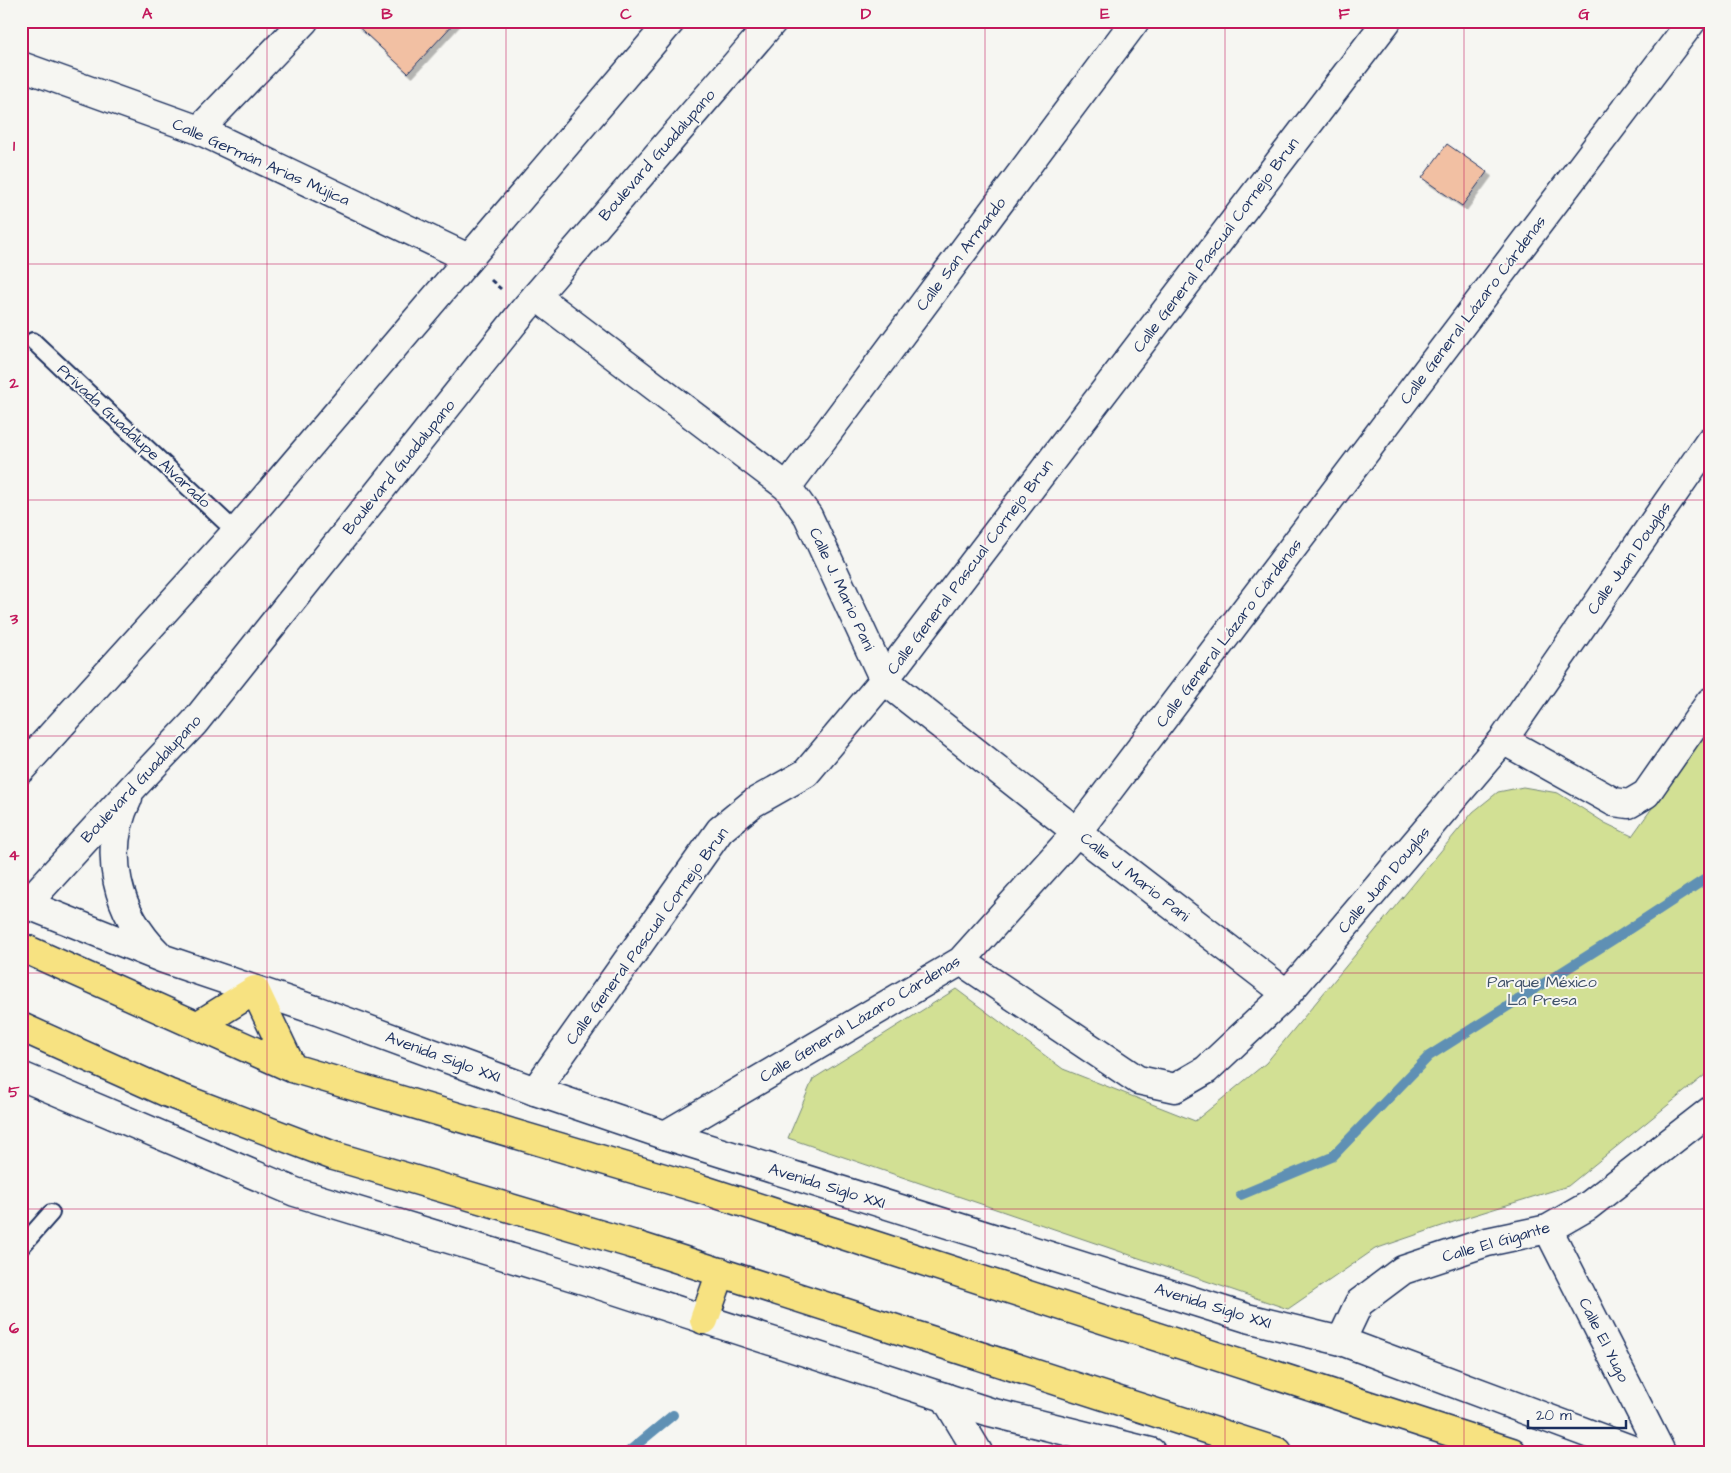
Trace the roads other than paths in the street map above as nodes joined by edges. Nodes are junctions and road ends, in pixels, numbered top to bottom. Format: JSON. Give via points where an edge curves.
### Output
{"nodes":[{"id":1,"x":304,"y":21,"type":"edge"},
{"id":2,"x":671,"y":21,"type":"edge"},
{"id":3,"x":773,"y":21,"type":"edge"},
{"id":4,"x":1135,"y":21,"type":"edge"},
{"id":5,"x":1387,"y":21,"type":"edge"},
{"id":6,"x":1692,"y":21,"type":"edge"},
{"id":7,"x":21,"y":66,"type":"edge"},
{"id":8,"x":200,"y":130,"type":"junction"},
{"id":9,"x":468,"y":258,"type":"junction"},
{"id":10,"x":530,"y":303,"type":"junction"},
{"id":11,"x":33,"y":341,"type":"dead end"},
{"id":12,"x":1710,"y":441,"type":"edge"},
{"id":13,"x":787,"y":487,"type":"junction"},
{"id":14,"x":236,"y":532,"type":"junction"},
{"id":15,"x":884,"y":680,"type":"junction"},
{"id":16,"x":1710,"y":702,"type":"edge"},
{"id":17,"x":1503,"y":740,"type":"junction"},
{"id":18,"x":24,"y":765,"type":"edge"},
{"id":19,"x":134,"y":785,"type":"junction"},
{"id":20,"x":1077,"y":832,"type":"junction"},
{"id":21,"x":23,"y":906,"type":"edge"},
{"id":22,"x":21,"y":947,"type":"edge"},
{"id":23,"x":164,"y":959,"type":"junction"},
{"id":24,"x":961,"y":961,"type":"junction"},
{"id":25,"x":255,"y":990,"type":"junction"},
{"id":26,"x":1287,"y":994,"type":"junction"},
{"id":27,"x":197,"y":1026,"type":"junction"},
{"id":28,"x":21,"y":1027,"type":"edge"},
{"id":29,"x":292,"y":1068,"type":"junction"},
{"id":30,"x":21,"y":1076,"type":"edge"},
{"id":31,"x":535,"y":1091,"type":"junction"},
{"id":32,"x":1710,"y":1111,"type":"edge"},
{"id":33,"x":665,"y":1135,"type":"junction"},
{"id":34,"x":51,"y":1213,"type":"dead end"},
{"id":35,"x":1548,"y":1229,"type":"junction"},
{"id":36,"x":21,"y":1247,"type":"edge"},
{"id":37,"x":721,"y":1272,"type":"junction"},
{"id":38,"x":704,"y":1320,"type":"junction"},
{"id":39,"x":1341,"y":1341,"type":"junction"},
{"id":40,"x":946,"y":1397,"type":"junction"},
{"id":41,"x":978,"y":1452,"type":"edge"},
{"id":42,"x":1151,"y":1452,"type":"edge"},
{"id":43,"x":1278,"y":1452,"type":"edge"},
{"id":44,"x":1512,"y":1452,"type":"edge"},
{"id":45,"x":1638,"y":1452,"type":"edge"},
{"id":46,"x":1660,"y":1452,"type":"edge"}],
"edges":[{"from":1,"to":8,"type":"street"},
{"from":2,"to":9,"type":"street"},
{"from":3,"to":10,"type":"street","name":"Boulevard Guadalupano"},
{"from":4,"to":13,"type":"street","name":"Calle San Armando"},
{"from":5,"to":15,"type":"street","name":"Calle General Pascual Cornejo Brun"},
{"from":6,"to":20,"type":"street","name":"Calle General Lázaro Cárdenas"},
{"from":7,"to":8,"type":"street","name":"Calle Germán Arias Mújica"},
{"from":8,"to":9,"type":"street","name":"Calle Germán Arias Mújica"},
{"from":9,"to":14,"type":"street"},
{"from":10,"to":13,"type":"street","name":"Calle J. Mario Pani"},
{"from":10,"to":19,"type":"street","name":"Boulevard Guadalupano","via":[[194,723]]},
{"from":11,"to":14,"type":"lane","name":"Privada Guadalupe Alvarado"},
{"from":12,"to":17,"type":"street","name":"Calle Juan Douglas"},
{"from":13,"to":15,"type":"street","name":"Calle J. Mario Pani","via":[[808,516]]},
{"from":14,"to":18,"type":"street"},
{"from":15,"to":20,"type":"street","name":"Calle J. Mario Pani"},
{"from":15,"to":31,"type":"street","name":"Calle General Pascual Cornejo Brun","via":[[806,773],[753,803],[720,830]]},
{"from":16,"to":17,"type":"street","via":[[1646,794],[1629,804],[1614,802]]},
{"from":17,"to":26,"type":"street","name":"Calle Juan Douglas"},
{"from":19,"to":21,"type":"street","name":"Boulevard Guadalupano"},
{"from":19,"to":23,"type":"street","via":[[116,831],[117,881],[123,903],[134,924]]},
{"from":20,"to":24,"type":"street","name":"Calle General Lázaro Cárdenas"},
{"from":20,"to":26,"type":"street","name":"Calle J. Mario Pani"},
{"from":21,"to":23,"type":"street","name":"Avenida Siglo XXI"},
{"from":22,"to":27,"type":"highway"},
{"from":23,"to":25,"type":"street","name":"Avenida Siglo XXI"},
{"from":24,"to":26,"type":"street","name":"Calle Juan Douglas","via":[[1138,1080],[1175,1088],[1206,1070]]},
{"from":24,"to":33,"type":"street","name":"Calle General Lázaro Cárdenas"},
{"from":25,"to":27,"type":"highway"},
{"from":25,"to":29,"type":"highway"},
{"from":25,"to":31,"type":"street","name":"Avenida Siglo XXI"},
{"from":27,"to":29,"type":"highway"},
{"from":28,"to":37,"type":"highway","via":[[168,1093],[334,1156]]},
{"from":29,"to":44,"type":"highway","via":[[701,1189]]},
{"from":30,"to":38,"type":"street","via":[[295,1192]]},
{"from":31,"to":33,"type":"street","name":"Avenida Siglo XXI"},
{"from":32,"to":35,"type":"street","name":"Calle El Gigante","via":[[1588,1206]]},
{"from":33,"to":39,"type":"street","name":"Avenida Siglo XXI","via":[[1248,1318]]},
{"from":34,"to":36,"type":"lane"},
{"from":35,"to":39,"type":"street","name":"Calle El Gigante","via":[[1487,1242],[1403,1270],[1358,1303]]},
{"from":35,"to":46,"type":"street","name":"Calle El Yugo"},
{"from":37,"to":38,"type":"highway"},
{"from":37,"to":43,"type":"highway"},
{"from":38,"to":40,"type":"street"},
{"from":39,"to":45,"type":"street","name":"Avenida Siglo XXI"},
{"from":40,"to":41,"type":"street"},
{"from":40,"to":42,"type":"street","via":[[990,1412]]}]}
